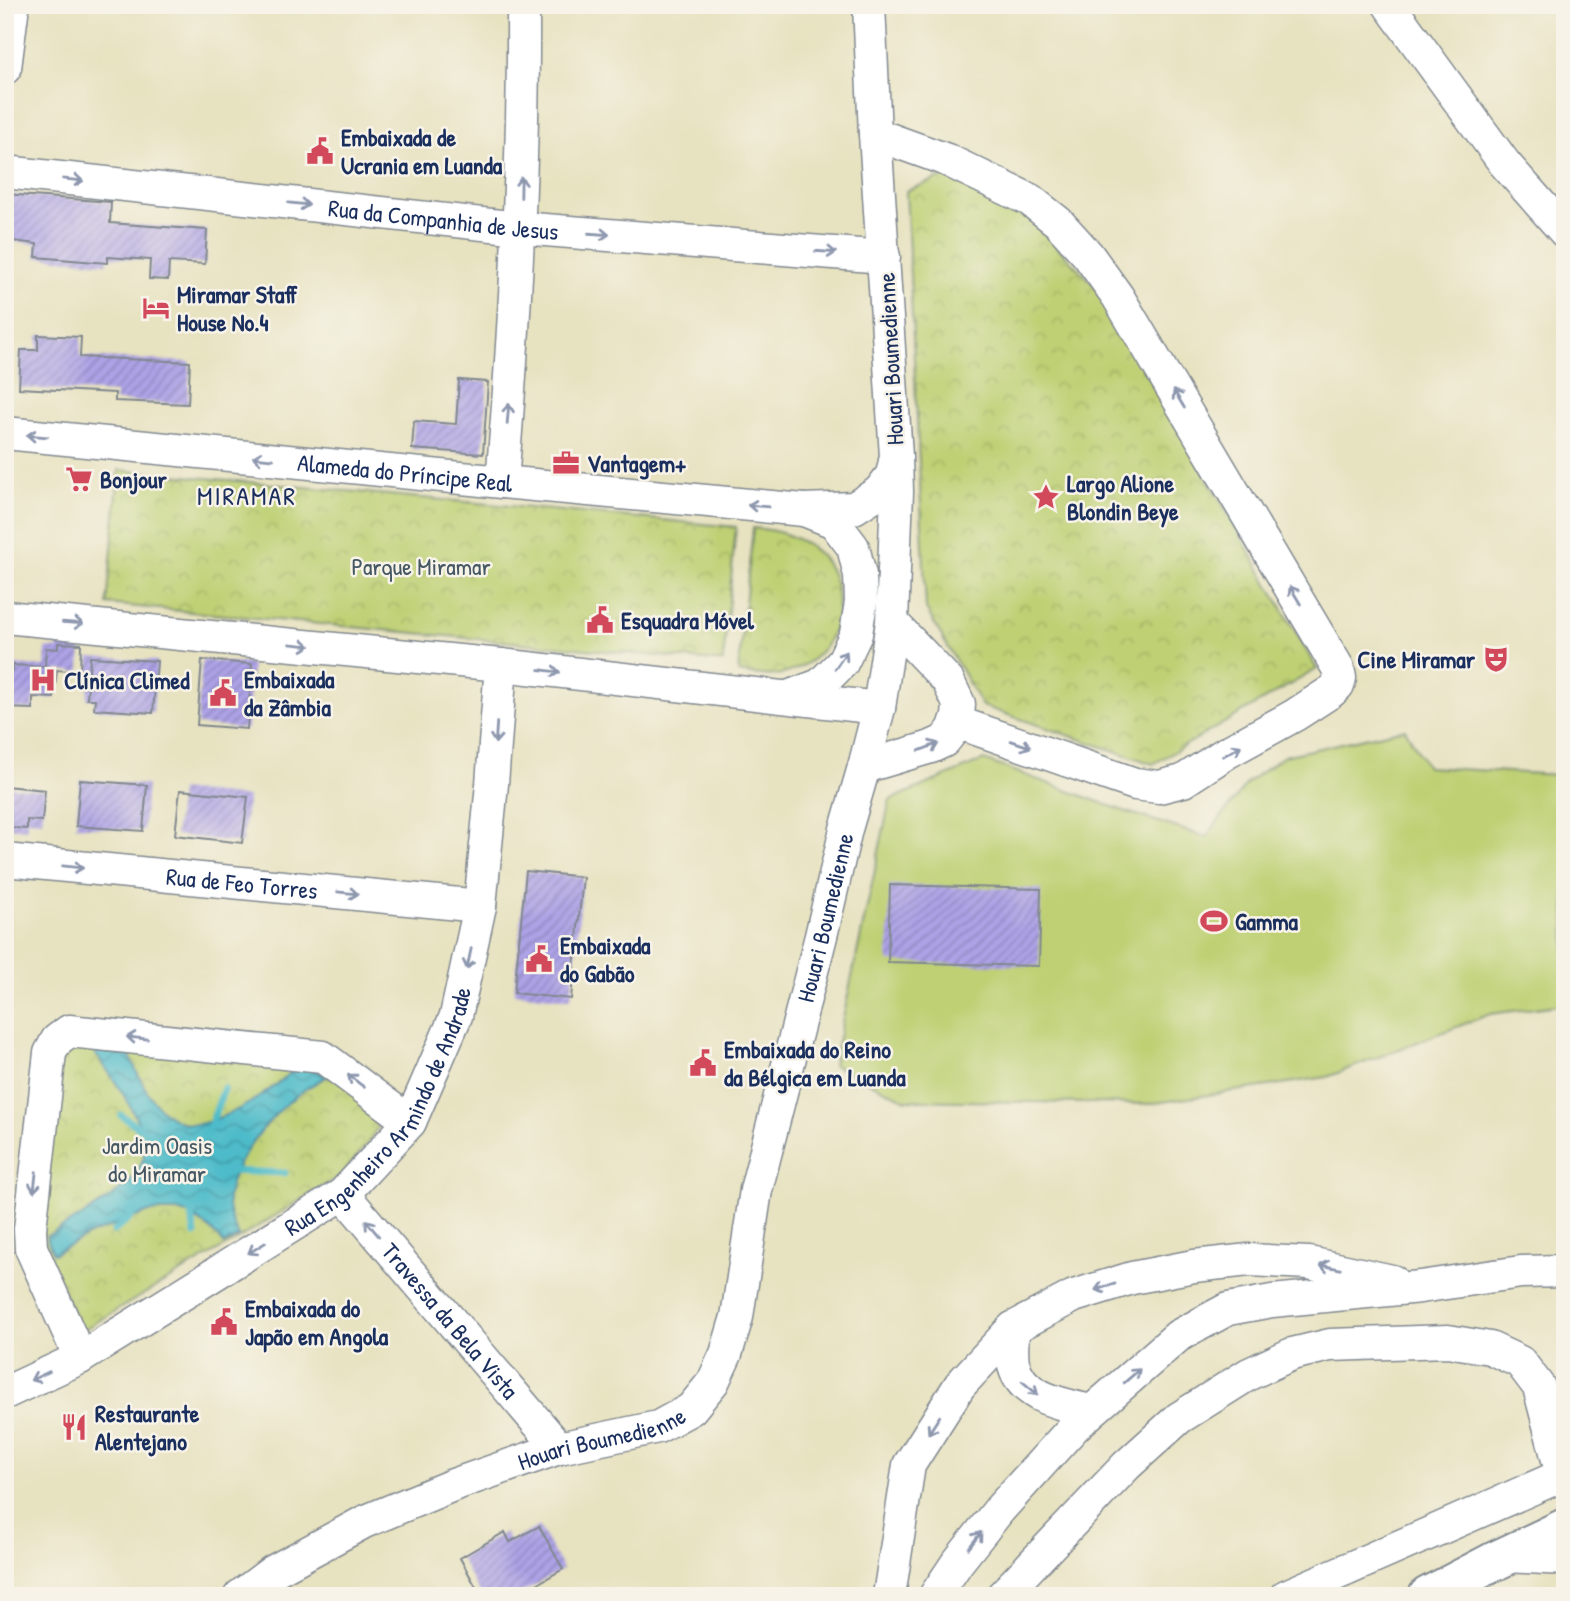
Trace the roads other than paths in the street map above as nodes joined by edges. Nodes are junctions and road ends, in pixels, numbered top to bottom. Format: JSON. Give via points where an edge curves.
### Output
{"nodes":[{"id":1,"x":13,"y":5,"type":"edge"},
{"id":2,"x":523,"y":5,"type":"edge"},
{"id":3,"x":869,"y":5,"type":"edge"},
{"id":4,"x":1389,"y":5,"type":"edge"},
{"id":5,"x":5,"y":68,"type":"edge"},
{"id":6,"x":875,"y":134,"type":"junction"},
{"id":7,"x":5,"y":172,"type":"edge"},
{"id":8,"x":520,"y":228,"type":"junction"},
{"id":9,"x":1565,"y":232,"type":"edge"},
{"id":10,"x":884,"y":257,"type":"junction"},
{"id":11,"x":5,"y":433,"type":"edge"},
{"id":12,"x":896,"y":456,"type":"junction"},
{"id":13,"x":502,"y":482,"type":"junction"},
{"id":14,"x":804,"y":510,"type":"junction"},
{"id":15,"x":5,"y":617,"type":"edge"},
{"id":16,"x":892,"y":622,"type":"junction"},
{"id":17,"x":501,"y":665,"type":"junction"},
{"id":18,"x":787,"y":698,"type":"junction"},
{"id":19,"x":879,"y":708,"type":"junction"},
{"id":20,"x":956,"y":722,"type":"junction"},
{"id":21,"x":864,"y":767,"type":"junction"},
{"id":22,"x":5,"y":860,"type":"edge"},
{"id":23,"x":480,"y":906,"type":"junction"},
{"id":24,"x":410,"y":1122,"type":"junction"},
{"id":25,"x":343,"y":1194,"type":"junction"},
{"id":26,"x":1565,"y":1271,"type":"edge"},
{"id":27,"x":1521,"y":1272,"type":"junction"},
{"id":28,"x":1420,"y":1287,"type":"junction"},
{"id":29,"x":1565,"y":1295,"type":"edge"},
{"id":30,"x":1013,"y":1328,"type":"junction"},
{"id":31,"x":80,"y":1358,"type":"junction"},
{"id":32,"x":5,"y":1393,"type":"edge"},
{"id":33,"x":1091,"y":1411,"type":"junction"},
{"id":34,"x":559,"y":1448,"type":"junction"},
{"id":35,"x":1563,"y":1475,"type":"edge"},
{"id":36,"x":1565,"y":1528,"type":"edge"},
{"id":37,"x":1507,"y":1556,"type":"junction"},
{"id":38,"x":1565,"y":1559,"type":"edge"},
{"id":39,"x":240,"y":1596,"type":"edge"},
{"id":40,"x":889,"y":1596,"type":"edge"},
{"id":41,"x":935,"y":1596,"type":"edge"},
{"id":42,"x":1002,"y":1596,"type":"edge"},
{"id":43,"x":1286,"y":1596,"type":"edge"},
{"id":44,"x":1428,"y":1596,"type":"edge"}],
"edges":[{"from":1,"to":5,"type":"street"},
{"from":8,"to":2,"type":"street","one_way":true},
{"from":3,"to":6,"type":"street","name":"Houari Boumedienne"},
{"from":4,"to":9,"type":"street","via":[[1506,164]]},
{"from":6,"to":10,"type":"street","name":"Houari Boumedienne"},
{"from":20,"to":6,"type":"street","one_way":true,"via":[[1135,784],[1159,787],[1183,781],[1294,715],[1332,691],[1340,678],[1118,297],[1088,255],[1030,200],[947,160]]},
{"from":7,"to":8,"type":"street","name":"Rua da Companhia de Jesus","one_way":true},
{"from":8,"to":10,"type":"street","name":"Rua da Companhia de Jesus","one_way":true},
{"from":13,"to":8,"type":"street","one_way":true},
{"from":10,"to":12,"type":"street","name":"Houari Boumedienne"},
{"from":13,"to":11,"type":"street","name":"Alameda do Príncipe Real","one_way":true},
{"from":12,"to":14,"type":"street","name":"Alameda do Príncipe Real","via":[[892,475],[879,492],[854,508]]},
{"from":12,"to":16,"type":"street","name":"Houari Boumedienne"},
{"from":14,"to":13,"type":"street","name":"Alameda do Príncipe Real","one_way":true},
{"from":18,"to":14,"type":"street","name":"Alameda do Príncipe Real","one_way":true,"via":[[820,685],[842,663],[856,634],[861,602],[853,547],[834,523]]},
{"from":15,"to":17,"type":"street","name":"Alameda do Príncipe Real","one_way":true},
{"from":16,"to":19,"type":"street","name":"Houari Boumedienne"},
{"from":16,"to":20,"type":"street","via":[[948,681],[958,704]]},
{"from":17,"to":18,"type":"street","name":"Alameda do Príncipe Real","one_way":true},
{"from":17,"to":23,"type":"street","name":"Rua Engenheiro Armindo de Andrade","one_way":true},
{"from":18,"to":19,"type":"street","name":"Alameda do Príncipe Real"},
{"from":19,"to":21,"type":"street","name":"Houari Boumedienne"},
{"from":21,"to":20,"type":"street","one_way":true,"via":[[932,747],[944,741]]},
{"from":21,"to":34,"type":"street","name":"Houari Boumedienne","via":[[756,1190],[737,1317],[722,1363],[691,1409],[658,1427]]},
{"from":22,"to":23,"type":"street","name":"Rua de Feo Torres","one_way":true},
{"from":23,"to":24,"type":"street","name":"Rua Engenheiro Armindo de Andrade","one_way":true,"via":[[456,1016]]},
{"from":24,"to":25,"type":"street","name":"Rua Engenheiro Armindo de Andrade"},
{"from":24,"to":31,"type":"street","one_way":true,"via":[[323,1057],[69,1031],[50,1053],[30,1228],[31,1248]]},
{"from":25,"to":31,"type":"street","name":"Rua Engenheiro Armindo de Andrade","one_way":true},
{"from":34,"to":25,"type":"street","name":"Travessa da Bela Vista","one_way":true},
{"from":26,"to":27,"type":"street"},
{"from":27,"to":28,"type":"street"},
{"from":27,"to":29,"type":"street"},
{"from":28,"to":30,"type":"street","one_way":true,"via":[[1309,1263],[1249,1260],[1132,1278],[1074,1296]]},
{"from":33,"to":28,"type":"street","one_way":true,"via":[[1178,1336],[1228,1309]]},
{"from":30,"to":33,"type":"street","one_way":true,"via":[[1013,1362],[1021,1381],[1041,1397]]},
{"from":30,"to":40,"type":"street","one_way":true,"via":[[960,1385],[909,1465]]},
{"from":31,"to":32,"type":"street","name":"Rua Engenheiro Armindo de Andrade","one_way":true},
{"from":41,"to":33,"type":"street","one_way":true,"via":[[999,1510]]},
{"from":34,"to":39,"type":"street","name":"Houari Boumedienne","via":[[364,1522],[272,1572]]},
{"from":35,"to":42,"type":"street","via":[[1539,1387],[1520,1362],[1490,1348],[1448,1342],[1330,1345],[1292,1354],[1248,1374],[1180,1418],[1127,1465]]},
{"from":35,"to":43,"type":"street"},
{"from":36,"to":37,"type":"main road"},
{"from":37,"to":38,"type":"street"},
{"from":37,"to":44,"type":"main road"}]}
